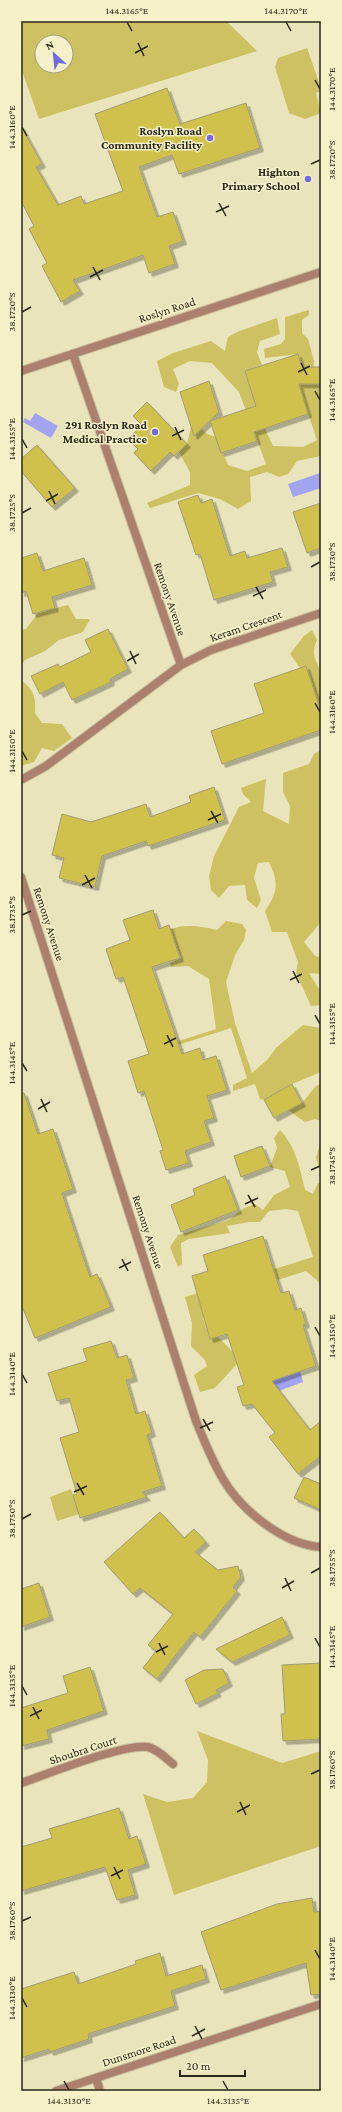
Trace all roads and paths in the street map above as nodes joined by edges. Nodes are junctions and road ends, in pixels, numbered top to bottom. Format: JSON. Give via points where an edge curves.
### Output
{"nodes":[{"id":1,"x":321,"y":272,"type":"edge"},
{"id":2,"x":73,"y":354,"type":"junction"},
{"id":3,"x":21,"y":371,"type":"edge"},
{"id":4,"x":321,"y":613,"type":"edge"},
{"id":5,"x":181,"y":665,"type":"junction"},
{"id":6,"x":21,"y":780,"type":"edge"},
{"id":7,"x":21,"y":878,"type":"edge"},
{"id":8,"x":318,"y":1547,"type":"edge"},
{"id":9,"x":173,"y":1764,"type":"dead end"},
{"id":10,"x":21,"y":1783,"type":"edge"},
{"id":11,"x":321,"y":2004,"type":"edge"},
{"id":12,"x":96,"y":2078,"type":"junction"},
{"id":13,"x":56,"y":2091,"type":"edge"},
{"id":14,"x":100,"y":2091,"type":"edge"}],
"edges":[{"from":1,"to":2,"type":"street","name":"Roslyn Road"},
{"from":2,"to":3,"type":"street","name":"Roslyn Road"},
{"from":2,"to":5,"type":"street","name":"Remony Avenue"},
{"from":4,"to":5,"type":"street","name":"Keram Crescent","via":[[211,650]]},
{"from":5,"to":6,"type":"street","via":[[46,766]]},
{"from":7,"to":8,"type":"street","name":"Remony Avenue","via":[[196,1420],[210,1453],[223,1480],[239,1502],[261,1521],[288,1538]]},
{"from":9,"to":10,"type":"street","name":"Shoubra Court","via":[[148,1747],[126,1748]]},
{"from":11,"to":12,"type":"street","name":"Dunsmore Road"},
{"from":12,"to":13,"type":"street","name":"Dunsmore Road"},
{"from":12,"to":14,"type":"street"}]}
